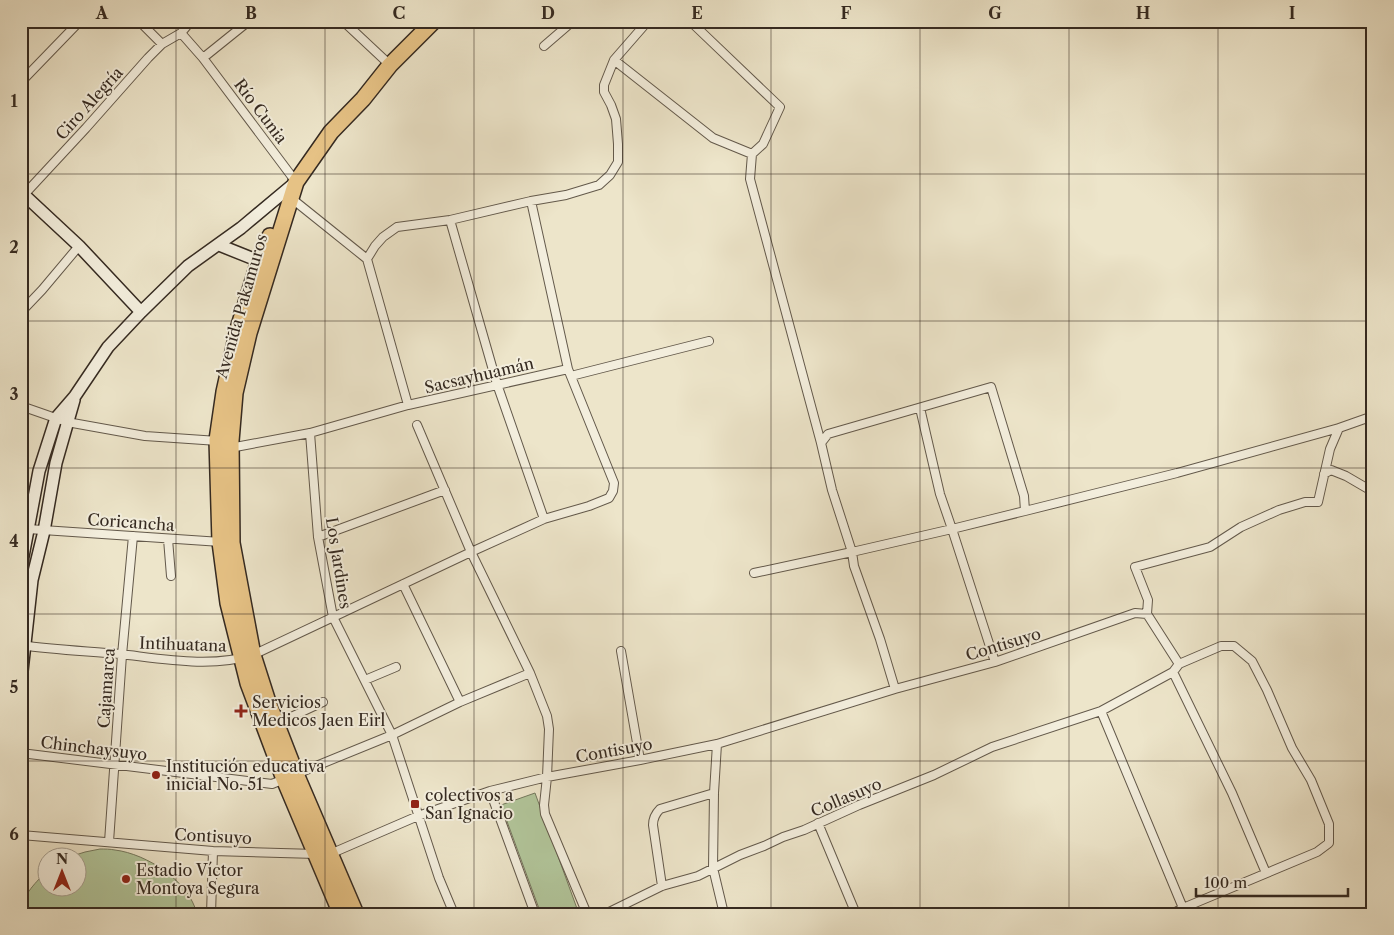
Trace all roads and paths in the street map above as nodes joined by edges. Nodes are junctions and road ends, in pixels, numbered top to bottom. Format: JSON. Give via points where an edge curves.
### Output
{"nodes":[{"id":1,"x":80,"y":21,"type":"edge"},
{"id":2,"x":139,"y":21,"type":"edge"},
{"id":3,"x":191,"y":21,"type":"edge"},
{"id":4,"x":249,"y":21,"type":"edge"},
{"id":5,"x":343,"y":21,"type":"edge"},
{"id":6,"x":434,"y":21,"type":"edge"},
{"id":7,"x":573,"y":21,"type":"edge"},
{"id":8,"x":648,"y":21,"type":"edge"},
{"id":9,"x":690,"y":21,"type":"edge"},
{"id":10,"x":181,"y":32,"type":"junction"},
{"id":11,"x":162,"y":44,"type":"junction"},
{"id":12,"x":544,"y":46,"type":"dead end"},
{"id":13,"x":203,"y":58,"type":"junction"},
{"id":14,"x":614,"y":60,"type":"junction"},
{"id":15,"x":390,"y":65,"type":"junction"},
{"id":16,"x":21,"y":82,"type":"edge"},
{"id":17,"x":752,"y":154,"type":"junction"},
{"id":18,"x":296,"y":182,"type":"junction"},
{"id":19,"x":22,"y":195,"type":"edge"},
{"id":20,"x":291,"y":198,"type":"junction"},
{"id":21,"x":531,"y":201,"type":"junction"},
{"id":22,"x":450,"y":220,"type":"junction"},
{"id":23,"x":219,"y":244,"type":"junction"},
{"id":24,"x":79,"y":246,"type":"junction"},
{"id":25,"x":367,"y":259,"type":"junction"},
{"id":26,"x":264,"y":263,"type":"junction"},
{"id":27,"x":21,"y":312,"type":"edge"},
{"id":28,"x":141,"y":312,"type":"junction"},
{"id":29,"x":709,"y":341,"type":"dead end"},
{"id":30,"x":570,"y":372,"type":"junction"},
{"id":31,"x":497,"y":384,"type":"junction"},
{"id":32,"x":75,"y":396,"type":"junction"},
{"id":33,"x":408,"y":405,"type":"junction"},
{"id":34,"x":21,"y":406,"type":"edge"},
{"id":35,"x":920,"y":408,"type":"junction"},
{"id":36,"x":1373,"y":416,"type":"edge"},
{"id":37,"x":56,"y":418,"type":"junction"},
{"id":38,"x":67,"y":422,"type":"junction"},
{"id":39,"x":418,"y":425,"type":"dead end"},
{"id":40,"x":1339,"y":428,"type":"junction"},
{"id":41,"x":310,"y":433,"type":"junction"},
{"id":42,"x":226,"y":443,"type":"junction"},
{"id":43,"x":821,"y":443,"type":"junction"},
{"id":44,"x":1324,"y":474,"type":"junction"},
{"id":45,"x":1373,"y":489,"type":"edge"},
{"id":46,"x":445,"y":490,"type":"junction"},
{"id":47,"x":1025,"y":511,"type":"junction"},
{"id":48,"x":544,"y":519,"type":"junction"},
{"id":49,"x":28,"y":529,"type":"junction"},
{"id":50,"x":952,"y":529,"type":"junction"},
{"id":51,"x":44,"y":531,"type":"junction"},
{"id":52,"x":133,"y":536,"type":"junction"},
{"id":53,"x":318,"y":537,"type":"junction"},
{"id":54,"x":168,"y":539,"type":"junction"},
{"id":55,"x":226,"y":543,"type":"junction"},
{"id":56,"x":471,"y":552,"type":"junction"},
{"id":57,"x":852,"y":552,"type":"junction"},
{"id":58,"x":21,"y":567,"type":"edge"},
{"id":59,"x":754,"y":573,"type":"dead end"},
{"id":60,"x":171,"y":576,"type":"dead end"},
{"id":61,"x":27,"y":580,"type":"edge"},
{"id":62,"x":403,"y":584,"type":"junction"},
{"id":63,"x":1147,"y":614,"type":"junction"},
{"id":64,"x":333,"y":617,"type":"junction"},
{"id":65,"x":23,"y":646,"type":"edge"},
{"id":66,"x":621,"y":651,"type":"dead end"},
{"id":67,"x":122,"y":655,"type":"junction"},
{"id":68,"x":247,"y":657,"type":"junction"},
{"id":69,"x":995,"y":662,"type":"junction"},
{"id":70,"x":1179,"y":664,"type":"junction"},
{"id":71,"x":396,"y":667,"type":"dead end"},
{"id":72,"x":1173,"y":672,"type":"junction"},
{"id":73,"x":530,"y":674,"type":"junction"},
{"id":74,"x":21,"y":680,"type":"edge"},
{"id":75,"x":365,"y":680,"type":"junction"},
{"id":76,"x":895,"y":689,"type":"junction"},
{"id":77,"x":323,"y":702,"type":"dead end"},
{"id":78,"x":460,"y":702,"type":"junction"},
{"id":79,"x":1101,"y":711,"type":"junction"},
{"id":80,"x":276,"y":724,"type":"junction"},
{"id":81,"x":392,"y":735,"type":"junction"},
{"id":82,"x":716,"y":744,"type":"junction"},
{"id":83,"x":21,"y":753,"type":"edge"},
{"id":84,"x":640,"y":760,"type":"junction"},
{"id":85,"x":115,"y":764,"type":"junction"},
{"id":86,"x":290,"y":776,"type":"junction"},
{"id":87,"x":547,"y":777,"type":"junction"},
{"id":88,"x":490,"y":791,"type":"junction"},
{"id":89,"x":714,"y":793,"type":"junction"},
{"id":90,"x":418,"y":816,"type":"junction"},
{"id":91,"x":818,"y":823,"type":"junction"},
{"id":92,"x":21,"y":835,"type":"edge"},
{"id":93,"x":109,"y":842,"type":"junction"},
{"id":94,"x":213,"y":851,"type":"junction"},
{"id":95,"x":323,"y":854,"type":"junction"},
{"id":96,"x":713,"y":868,"type":"junction"},
{"id":97,"x":1266,"y":873,"type":"junction"},
{"id":98,"x":662,"y":886,"type":"junction"},
{"id":99,"x":1183,"y":908,"type":"junction"},
{"id":100,"x":855,"y":913,"type":"edge"},
{"id":101,"x":211,"y":914,"type":"edge"},
{"id":102,"x":341,"y":914,"type":"edge"},
{"id":103,"x":356,"y":914,"type":"edge"},
{"id":104,"x":454,"y":914,"type":"edge"},
{"id":105,"x":535,"y":914,"type":"edge"},
{"id":106,"x":587,"y":914,"type":"edge"},
{"id":107,"x":605,"y":914,"type":"edge"},
{"id":108,"x":724,"y":914,"type":"edge"},
{"id":109,"x":1172,"y":914,"type":"edge"}],
"edges":[{"from":1,"to":16,"type":"street"},
{"from":2,"to":11,"type":"street"},
{"from":3,"to":10,"type":"street","name":"Ciro Alegría"},
{"from":4,"to":13,"type":"street"},
{"from":5,"to":15,"type":"street"},
{"from":6,"to":15,"type":"highway","name":"Avenida Pakamuros"},
{"from":7,"to":12,"type":"street"},
{"from":8,"to":14,"type":"street"},
{"from":9,"to":17,"type":"street","via":[[780,108],[763,144]]},
{"from":10,"to":11,"type":"street","name":"Ciro Alegría"},
{"from":10,"to":13,"type":"street","name":"Río Cunia"},
{"from":11,"to":19,"type":"street","name":"Ciro Alegría"},
{"from":13,"to":18,"type":"street","name":"Río Cunia"},
{"from":14,"to":17,"type":"street","via":[[713,138]]},
{"from":14,"to":21,"type":"street","via":[[604,92],[616,118],[618,162],[599,185]]},
{"from":15,"to":18,"type":"highway","name":"Avenida Pakamuros","via":[[331,132]]},
{"from":17,"to":43,"type":"street","via":[[750,179]]},
{"from":18,"to":20,"type":"highway","name":"Avenida Pakamuros"},
{"from":18,"to":23,"type":"street"},
{"from":19,"to":24,"type":"street"},
{"from":20,"to":25,"type":"street"},
{"from":20,"to":26,"type":"highway","name":"Avenida Pakamuros"},
{"from":21,"to":22,"type":"street"},
{"from":21,"to":30,"type":"street"},
{"from":22,"to":25,"type":"street","via":[[398,227],[375,246]]},
{"from":22,"to":31,"type":"street"},
{"from":23,"to":26,"type":"street"},
{"from":23,"to":28,"type":"street","via":[[188,266]]},
{"from":24,"to":27,"type":"street"},
{"from":24,"to":28,"type":"street"},
{"from":25,"to":33,"type":"street"},
{"from":26,"to":42,"type":"highway","name":"Avenida Pakamuros"},
{"from":28,"to":32,"type":"street","via":[[108,347]]},
{"from":29,"to":30,"type":"street","name":"Sacsayhuamán"},
{"from":30,"to":31,"type":"street","name":"Sacsayhuamán"},
{"from":30,"to":48,"type":"street","via":[[614,484],[613,491],[609,498]]},
{"from":31,"to":33,"type":"street","name":"Sacsayhuamán"},
{"from":31,"to":48,"type":"street"},
{"from":32,"to":37,"type":"street"},
{"from":32,"to":38,"type":"street"},
{"from":33,"to":41,"type":"street","name":"Sacsayhuamán"},
{"from":34,"to":37,"type":"street","name":"Sacsayhuamán"},
{"from":35,"to":43,"type":"street","via":[[828,434]]},
{"from":35,"to":47,"type":"street","via":[[991,387],[1024,496]]},
{"from":35,"to":50,"type":"street","via":[[940,494]]},
{"from":36,"to":40,"type":"street"},
{"from":37,"to":38,"type":"street","name":"Sacsayhuamán"},
{"from":37,"to":49,"type":"street","via":[[39,471]]},
{"from":38,"to":42,"type":"street","name":"Sacsayhuamán","via":[[144,436]]},
{"from":38,"to":51,"type":"street"},
{"from":39,"to":46,"type":"street"},
{"from":40,"to":44,"type":"street"},
{"from":40,"to":47,"type":"street"},
{"from":41,"to":42,"type":"street","name":"Sacsayhuamán"},
{"from":41,"to":53,"type":"street","name":"Los Jardines"},
{"from":42,"to":55,"type":"highway","name":"Avenida Pakamuros"},
{"from":43,"to":57,"type":"street"},
{"from":44,"to":45,"type":"street","via":[[1330,470]]},
{"from":44,"to":63,"type":"street","via":[[1318,502],[1305,502],[1279,510],[1241,527],[1210,547],[1135,567],[1148,600]]},
{"from":46,"to":53,"type":"street"},
{"from":46,"to":56,"type":"street"},
{"from":47,"to":50,"type":"street"},
{"from":48,"to":56,"type":"street"},
{"from":49,"to":51,"type":"street","name":"Coricancha"},
{"from":49,"to":58,"type":"street"},
{"from":50,"to":57,"type":"street"},
{"from":50,"to":69,"type":"street"},
{"from":51,"to":52,"type":"street","name":"Coricancha"},
{"from":51,"to":61,"type":"street"},
{"from":52,"to":54,"type":"street","name":"Coricancha"},
{"from":52,"to":67,"type":"street","name":"Cajamarca"},
{"from":53,"to":64,"type":"street","name":"Los Jardines"},
{"from":54,"to":55,"type":"street","name":"Coricancha"},
{"from":54,"to":60,"type":"street"},
{"from":55,"to":68,"type":"highway","name":"Avenida Pakamuros"},
{"from":56,"to":62,"type":"street"},
{"from":56,"to":73,"type":"street"},
{"from":57,"to":59,"type":"street"},
{"from":57,"to":76,"type":"street"},
{"from":61,"to":65,"type":"street"},
{"from":62,"to":64,"type":"street"},
{"from":62,"to":78,"type":"street"},
{"from":63,"to":69,"type":"street","name":"Contisuyo","via":[[1135,613]]},
{"from":63,"to":70,"type":"street"},
{"from":64,"to":68,"type":"street"},
{"from":64,"to":75,"type":"street","name":"Los Jardines"},
{"from":65,"to":67,"type":"street","name":"Intihuatana"},
{"from":65,"to":74,"type":"street"},
{"from":66,"to":84,"type":"street"},
{"from":67,"to":68,"type":"street","name":"Intihuatana","via":[[226,661]]},
{"from":67,"to":85,"type":"street","name":"Cajamarca"},
{"from":68,"to":80,"type":"highway","name":"Avenida Pakamuros"},
{"from":68,"to":86,"type":"highway","name":"Avenida Pakamuros","via":[[248,683]]},
{"from":69,"to":76,"type":"street","name":"Contisuyo"},
{"from":70,"to":72,"type":"street"},
{"from":70,"to":97,"type":"street","via":[[1221,646],[1234,646],[1252,660],[1292,748],[1311,780],[1329,824],[1329,843],[1316,852]]},
{"from":71,"to":75,"type":"street"},
{"from":72,"to":79,"type":"street","name":"Collasuyo"},
{"from":72,"to":97,"type":"street","via":[[1232,793]]},
{"from":73,"to":78,"type":"street","name":"Chinchaysuyo"},
{"from":73,"to":87,"type":"street","via":[[548,722]]},
{"from":75,"to":81,"type":"street","name":"Los Jardines"},
{"from":76,"to":82,"type":"street","name":"Contisuyo"},
{"from":77,"to":80,"type":"street"},
{"from":78,"to":81,"type":"street","name":"Chinchaysuyo"},
{"from":79,"to":91,"type":"street","name":"Collasuyo","via":[[992,747]]},
{"from":79,"to":99,"type":"street"},
{"from":80,"to":86,"type":"highway","name":"Avenida Pakamuros"},
{"from":81,"to":86,"type":"street","name":"Chinchaysuyo"},
{"from":81,"to":90,"type":"street","name":"Los Jardines"},
{"from":82,"to":84,"type":"street","name":"Contisuyo"},
{"from":82,"to":89,"type":"street"},
{"from":83,"to":85,"type":"street","name":"Chinchaysuyo"},
{"from":84,"to":87,"type":"street","name":"Contisuyo"},
{"from":85,"to":86,"type":"street","name":"Chinchaysuyo","via":[[272,784]]},
{"from":85,"to":93,"type":"street","name":"Cajamarca"},
{"from":86,"to":95,"type":"highway","name":"Avenida Pakamuros"},
{"from":87,"to":88,"type":"street","name":"Contisuyo"},
{"from":87,"to":106,"type":"street","via":[[545,814]]},
{"from":88,"to":90,"type":"street","name":"Contisuyo"},
{"from":88,"to":105,"type":"street"},
{"from":89,"to":96,"type":"street"},
{"from":89,"to":98,"type":"street","via":[[660,809],[655,814],[653,825]]},
{"from":90,"to":95,"type":"street","name":"Contisuyo"},
{"from":90,"to":104,"type":"street","name":"Los Jardines","via":[[438,878]]},
{"from":91,"to":96,"type":"street","name":"Collasuyo"},
{"from":91,"to":100,"type":"street"},
{"from":92,"to":93,"type":"street","name":"Contisuyo"},
{"from":93,"to":94,"type":"street","name":"Contisuyo"},
{"from":94,"to":95,"type":"street","name":"Contisuyo"},
{"from":94,"to":101,"type":"street"},
{"from":95,"to":102,"type":"highway","name":"Avenida Pakamuros"},
{"from":95,"to":103,"type":"highway","name":"Avenida Pakamuros"},
{"from":96,"to":98,"type":"street","name":"Collasuyo","via":[[698,876]]},
{"from":96,"to":108,"type":"street"},
{"from":97,"to":99,"type":"street"},
{"from":98,"to":107,"type":"street","name":"Collasuyo"},
{"from":99,"to":109,"type":"street"}]}
